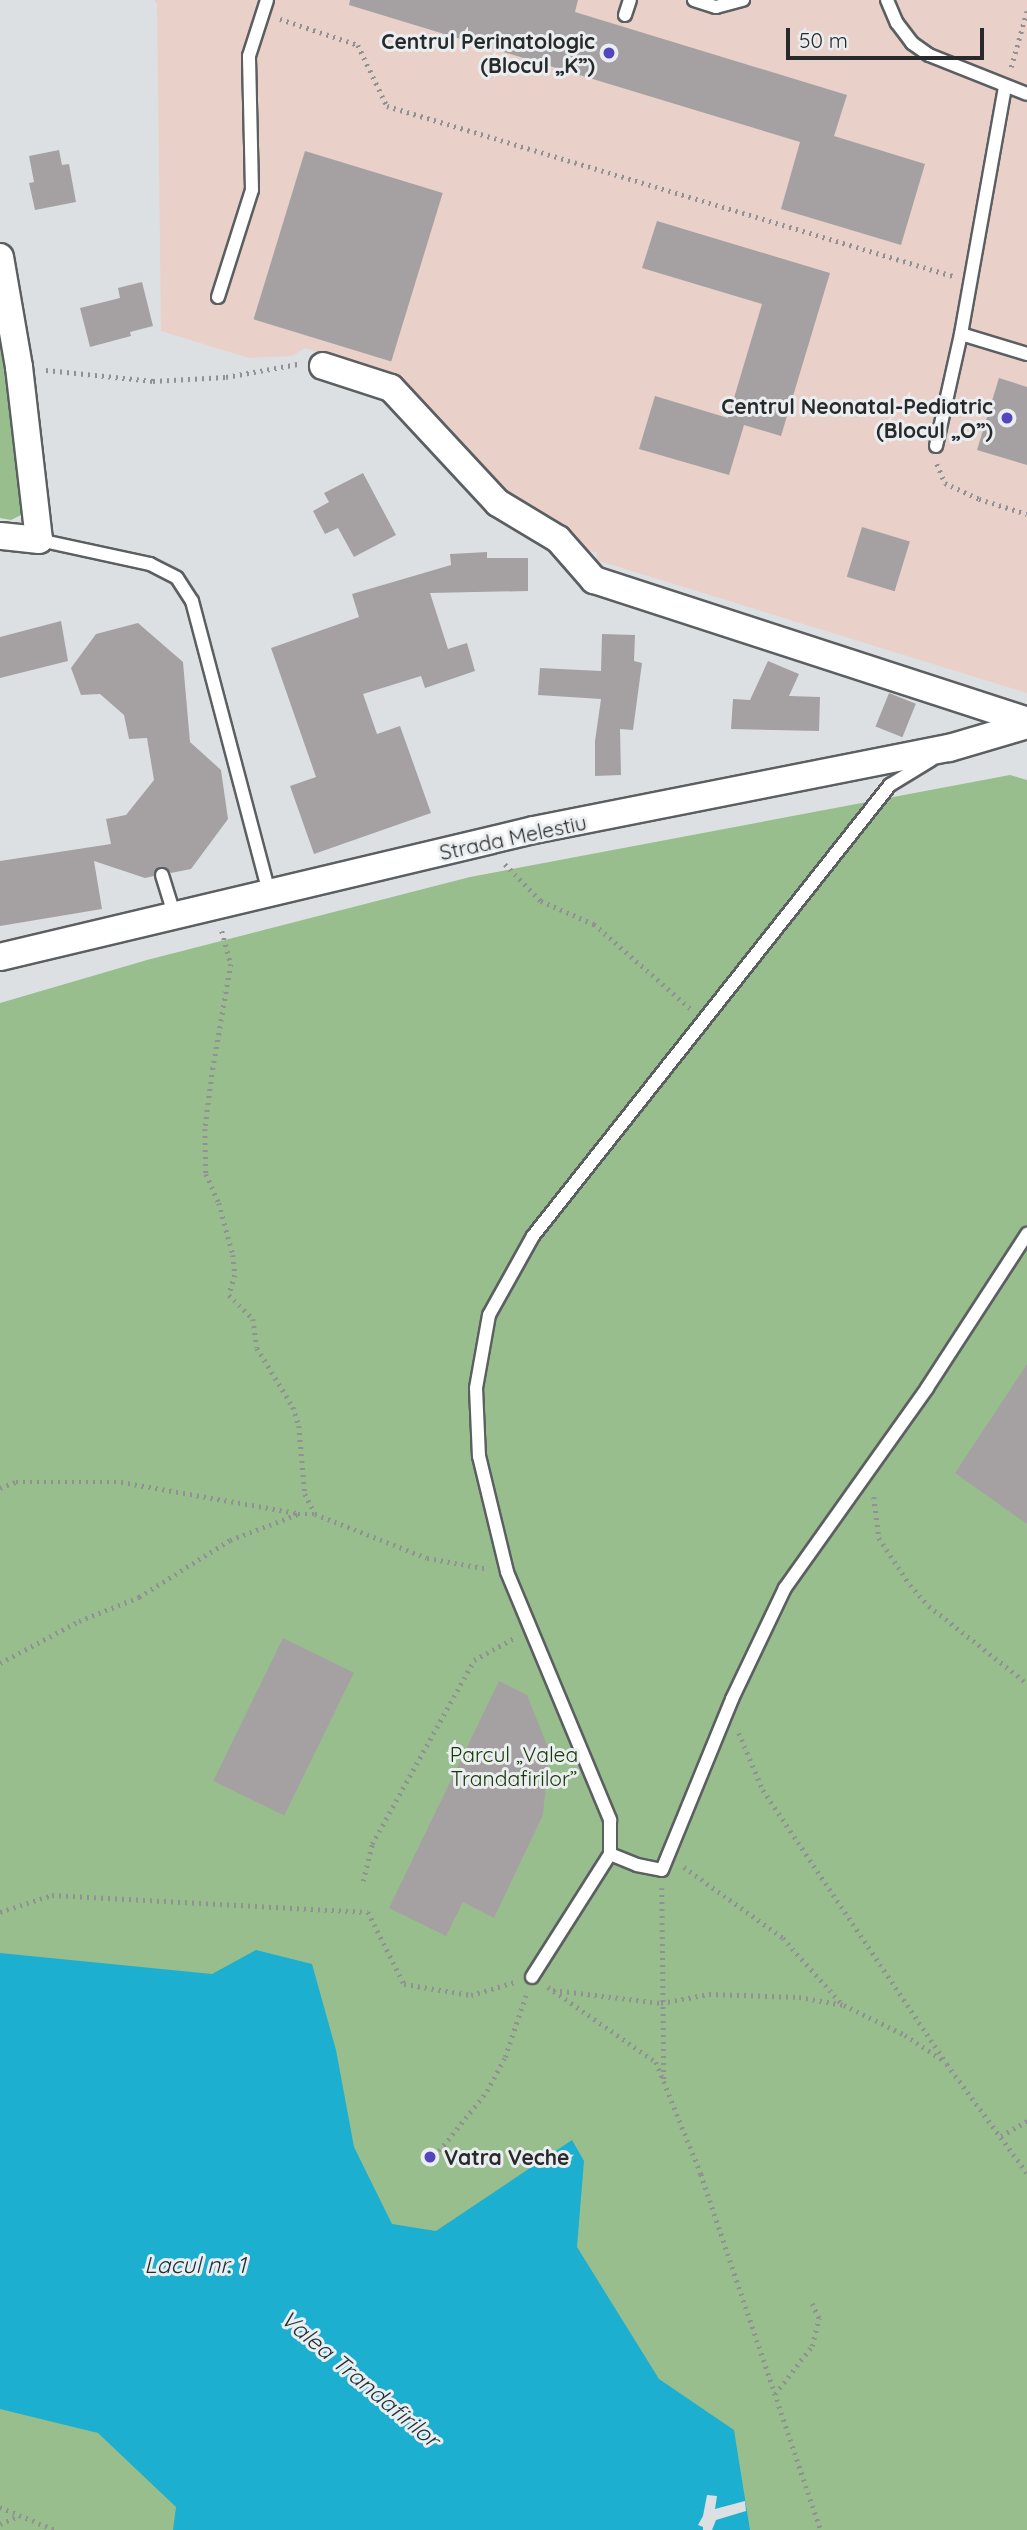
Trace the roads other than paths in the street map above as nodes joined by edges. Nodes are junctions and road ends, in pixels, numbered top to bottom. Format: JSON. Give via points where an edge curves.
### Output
{"nodes":[{"id":1,"x":630,"y":0,"type":"edge"},
{"id":2,"x":694,"y":0,"type":"edge"},
{"id":3,"x":743,"y":0,"type":"edge"},
{"id":4,"x":887,"y":0,"type":"edge"},
{"id":5,"x":265,"y":6,"type":"edge"},
{"id":6,"x":625,"y":15,"type":"dead end"},
{"id":7,"x":1005,"y":87,"type":"junction"},
{"id":8,"x":1027,"y":94,"type":"edge"},
{"id":9,"x":0,"y":257,"type":"edge"},
{"id":10,"x":218,"y":296,"type":"dead end"},
{"id":11,"x":961,"y":334,"type":"junction"},
{"id":12,"x":1027,"y":354,"type":"edge"},
{"id":13,"x":323,"y":366,"type":"road end"},
{"id":14,"x":936,"y":446,"type":"road end"},
{"id":15,"x":0,"y":536,"type":"edge"},
{"id":16,"x":39,"y":540,"type":"junction"},
{"id":17,"x":1027,"y":723,"type":"edge"},
{"id":18,"x":949,"y":748,"type":"junction"},
{"id":19,"x":162,"y":875,"type":"dead end"},
{"id":20,"x":269,"y":892,"type":"junction"},
{"id":21,"x":175,"y":917,"type":"junction"},
{"id":22,"x":0,"y":957,"type":"edge"},
{"id":23,"x":1027,"y":1234,"type":"edge"},
{"id":24,"x":610,"y":1854,"type":"junction"},
{"id":25,"x":532,"y":1977,"type":"road end"}],
"edges":[{"from":1,"to":6,"type":"lane"},
{"from":2,"to":3,"type":"lane","via":[[716,7]]},
{"from":4,"to":7,"type":"lane","via":[[912,43],[929,55]]},
{"from":5,"to":10,"type":"lane","via":[[249,56],[251,190]]},
{"from":7,"to":8,"type":"lane"},
{"from":7,"to":11,"type":"lane"},
{"from":9,"to":16,"type":"street","via":[[19,367]]},
{"from":11,"to":12,"type":"lane"},
{"from":11,"to":14,"type":"lane"},
{"from":13,"to":17,"type":"street","name":"Strada Melestiu","via":[[391,388],[498,503],[558,538],[594,580]]},
{"from":15,"to":16,"type":"street"},
{"from":16,"to":20,"type":"lane","via":[[150,564],[177,578],[192,601]]},
{"from":17,"to":18,"type":"street","name":"Strada Melestiu"},
{"from":18,"to":20,"type":"street","name":"Strada Melestiu","via":[[486,842]]},
{"from":18,"to":24,"type":"lane","via":[[890,785],[533,1236],[489,1315],[476,1388],[479,1456],[507,1572],[610,1820]]},
{"from":19,"to":21,"type":"lane"},
{"from":20,"to":21,"type":"street","name":"Strada Melestiu"},
{"from":21,"to":22,"type":"street","name":"Strada Melestiu"},
{"from":23,"to":24,"type":"lane","via":[[927,1388],[785,1588],[662,1870]]},
{"from":24,"to":25,"type":"lane"}]}
